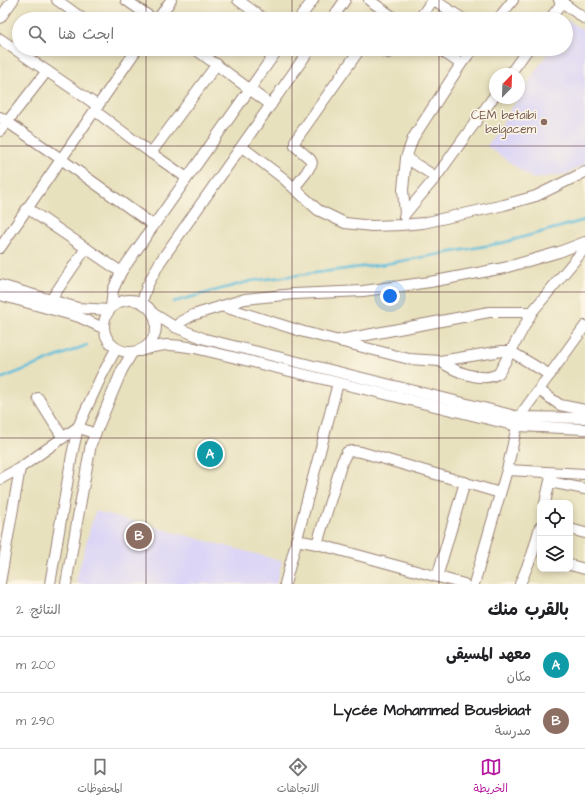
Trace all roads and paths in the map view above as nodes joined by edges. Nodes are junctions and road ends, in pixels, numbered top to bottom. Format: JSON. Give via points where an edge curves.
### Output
{"nodes":[{"id":1,"x":13,"y":0,"type":"edge"},
{"id":2,"x":57,"y":0,"type":"edge"},
{"id":3,"x":126,"y":0,"type":"edge"},
{"id":4,"x":171,"y":0,"type":"edge"},
{"id":5,"x":238,"y":0,"type":"edge"},
{"id":6,"x":313,"y":0,"type":"edge"},
{"id":7,"x":345,"y":0,"type":"edge"},
{"id":8,"x":369,"y":0,"type":"edge"},
{"id":9,"x":433,"y":0,"type":"edge"},
{"id":10,"x":514,"y":0,"type":"edge"},
{"id":11,"x":562,"y":1,"type":"edge"},
{"id":12,"x":73,"y":12,"type":"edge"},
{"id":13,"x":143,"y":12,"type":"edge"},
{"id":14,"x":163,"y":12,"type":"edge"},
{"id":15,"x":254,"y":12,"type":"edge"},
{"id":16,"x":304,"y":12,"type":"edge"},
{"id":17,"x":337,"y":12,"type":"edge"},
{"id":18,"x":386,"y":12,"type":"edge"},
{"id":19,"x":424,"y":12,"type":"edge"},
{"id":20,"x":452,"y":12,"type":"edge"},
{"id":21,"x":504,"y":12,"type":"edge"},
{"id":22,"x":555,"y":12,"type":"edge"},
{"id":23,"x":0,"y":18,"type":"edge"},
{"id":24,"x":585,"y":19,"type":"edge"},
{"id":25,"x":0,"y":39,"type":"edge"},
{"id":26,"x":12,"y":47,"type":"edge"},
{"id":27,"x":25,"y":56,"type":"edge"},
{"id":28,"x":129,"y":56,"type":"edge"},
{"id":29,"x":206,"y":56,"type":"edge"},
{"id":30,"x":273,"y":56,"type":"edge"},
{"id":31,"x":305,"y":56,"type":"edge"},
{"id":32,"x":355,"y":56,"type":"edge"},
{"id":33,"x":449,"y":56,"type":"edge"},
{"id":34,"x":467,"y":56,"type":"edge"},
{"id":35,"x":523,"y":56,"type":"edge"},
{"id":36,"x":217,"y":64,"type":"junction"},
{"id":37,"x":461,"y":64,"type":"junction"},
{"id":38,"x":514,"y":68,"type":"edge"},
{"id":39,"x":47,"y":71,"type":"junction"},
{"id":40,"x":250,"y":89,"type":"junction"},
{"id":41,"x":489,"y":103,"type":"edge"},
{"id":42,"x":271,"y":105,"type":"junction"},
{"id":43,"x":96,"y":108,"type":"junction"},
{"id":44,"x":3,"y":119,"type":"edge"},
{"id":45,"x":0,"y":131,"type":"edge"},
{"id":46,"x":242,"y":147,"type":"junction"},
{"id":47,"x":151,"y":153,"type":"junction"},
{"id":48,"x":406,"y":158,"type":"junction"},
{"id":49,"x":61,"y":159,"type":"junction"},
{"id":50,"x":585,"y":172,"type":"edge"},
{"id":51,"x":436,"y":177,"type":"junction"},
{"id":52,"x":186,"y":178,"type":"junction"},
{"id":53,"x":294,"y":188,"type":"junction"},
{"id":54,"x":27,"y":208,"type":"junction"},
{"id":55,"x":405,"y":214,"type":"junction"},
{"id":56,"x":153,"y":225,"type":"junction"},
{"id":57,"x":401,"y":225,"type":"junction"},
{"id":58,"x":585,"y":242,"type":"edge"},
{"id":59,"x":0,"y":248,"type":"edge"},
{"id":60,"x":86,"y":248,"type":"junction"},
{"id":61,"x":585,"y":248,"type":"edge"},
{"id":62,"x":121,"y":272,"type":"junction"},
{"id":63,"x":0,"y":285,"type":"edge"},
{"id":64,"x":0,"y":295,"type":"edge"},
{"id":65,"x":50,"y":301,"type":"junction"},
{"id":66,"x":142,"y":302,"type":"junction"},
{"id":67,"x":222,"y":306,"type":"junction"},
{"id":68,"x":110,"y":309,"type":"junction"},
{"id":69,"x":532,"y":312,"type":"junction"},
{"id":70,"x":154,"y":314,"type":"junction"},
{"id":71,"x":585,"y":326,"type":"edge"},
{"id":72,"x":175,"y":327,"type":"junction"},
{"id":73,"x":103,"y":328,"type":"junction"},
{"id":74,"x":336,"y":340,"type":"junction"},
{"id":75,"x":116,"y":349,"type":"junction"},
{"id":76,"x":510,"y":351,"type":"junction"},
{"id":77,"x":136,"y":352,"type":"junction"},
{"id":78,"x":440,"y":361,"type":"junction"},
{"id":79,"x":550,"y":375,"type":"junction"},
{"id":80,"x":338,"y":383,"type":"junction"},
{"id":81,"x":539,"y":390,"type":"junction"},
{"id":82,"x":38,"y":398,"type":"dead end"},
{"id":83,"x":584,"y":411,"type":"edge"},
{"id":84,"x":519,"y":422,"type":"junction"},
{"id":85,"x":78,"y":426,"type":"junction"},
{"id":86,"x":585,"y":429,"type":"edge"},
{"id":87,"x":95,"y":434,"type":"junction"},
{"id":88,"x":63,"y":438,"type":"junction"},
{"id":89,"x":20,"y":468,"type":"junction"},
{"id":90,"x":506,"y":470,"type":"junction"},
{"id":91,"x":585,"y":474,"type":"edge"},
{"id":92,"x":551,"y":477,"type":"junction"},
{"id":93,"x":0,"y":479,"type":"edge"},
{"id":94,"x":465,"y":482,"type":"junction"},
{"id":95,"x":585,"y":489,"type":"edge"},
{"id":96,"x":500,"y":492,"type":"junction"},
{"id":97,"x":547,"y":500,"type":"edge"},
{"id":98,"x":573,"y":530,"type":"edge"},
{"id":99,"x":585,"y":533,"type":"edge"},
{"id":100,"x":539,"y":536,"type":"edge"},
{"id":101,"x":296,"y":540,"type":"junction"},
{"id":102,"x":317,"y":544,"type":"junction"},
{"id":103,"x":536,"y":556,"type":"edge"},
{"id":104,"x":573,"y":566,"type":"edge"},
{"id":105,"x":585,"y":569,"type":"edge"},
{"id":106,"x":437,"y":577,"type":"junction"},
{"id":107,"x":0,"y":583,"type":"edge"},
{"id":108,"x":50,"y":584,"type":"edge"},
{"id":109,"x":66,"y":584,"type":"edge"},
{"id":110,"x":285,"y":584,"type":"edge"},
{"id":111,"x":464,"y":584,"type":"edge"},
{"id":112,"x":474,"y":584,"type":"edge"},
{"id":113,"x":520,"y":584,"type":"edge"}],
"edges":[{"from":1,"to":23,"type":"street"},
{"from":2,"to":12,"type":"street"},
{"from":3,"to":13,"type":"street"},
{"from":4,"to":14,"type":"street"},
{"from":5,"to":15,"type":"street"},
{"from":6,"to":16,"type":"street"},
{"from":7,"to":17,"type":"street"},
{"from":8,"to":18,"type":"street"},
{"from":9,"to":19,"type":"street"},
{"from":9,"to":20,"type":"street"},
{"from":10,"to":21,"type":"street"},
{"from":11,"to":22,"type":"street"},
{"from":11,"to":24,"type":"street"},
{"from":25,"to":26,"type":"street"},
{"from":27,"to":39,"type":"street"},
{"from":28,"to":43,"type":"street"},
{"from":29,"to":36,"type":"street"},
{"from":30,"to":40,"type":"street"},
{"from":31,"to":42,"type":"street"},
{"from":32,"to":53,"type":"street","via":[[295,141],[295,146],[310,158],[312,163]]},
{"from":33,"to":37,"type":"street"},
{"from":34,"to":37,"type":"street"},
{"from":35,"to":38,"type":"street"},
{"from":36,"to":40,"type":"street"},
{"from":36,"to":47,"type":"street"},
{"from":37,"to":48,"type":"street","via":[[413,138]]},
{"from":39,"to":43,"type":"street"},
{"from":39,"to":44,"type":"street"},
{"from":40,"to":42,"type":"street"},
{"from":40,"to":52,"type":"street"},
{"from":41,"to":51,"type":"street"},
{"from":42,"to":46,"type":"street"},
{"from":43,"to":47,"type":"street"},
{"from":43,"to":49,"type":"street"},
{"from":44,"to":45,"type":"street"},
{"from":44,"to":49,"type":"street"},
{"from":46,"to":53,"type":"street"},
{"from":46,"to":66,"type":"street","via":[[160,262],[147,286]]},
{"from":47,"to":52,"type":"street"},
{"from":48,"to":51,"type":"street"},
{"from":48,"to":55,"type":"street","via":[[403,190]]},
{"from":49,"to":54,"type":"street"},
{"from":49,"to":56,"type":"street"},
{"from":50,"to":57,"type":"street","via":[[536,196],[423,223]]},
{"from":51,"to":55,"type":"street"},
{"from":52,"to":56,"type":"street"},
{"from":53,"to":57,"type":"street","via":[[318,210],[345,223],[372,226]]},
{"from":54,"to":59,"type":"street"},
{"from":54,"to":60,"type":"street"},
{"from":55,"to":57,"type":"street"},
{"from":56,"to":62,"type":"street"},
{"from":58,"to":67,"type":"street","via":[[504,268],[430,282],[363,291],[266,296]]},
{"from":60,"to":62,"type":"street"},
{"from":60,"to":65,"type":"street"},
{"from":61,"to":69,"type":"street"},
{"from":62,"to":68,"type":"street","via":[[113,290]]},
{"from":63,"to":65,"type":"street"},
{"from":64,"to":73,"type":"street","via":[[79,317]]},
{"from":65,"to":68,"type":"street","via":[[78,308]]},
{"from":66,"to":68,"type":"street","via":[[126,300],[118,302]]},
{"from":66,"to":70,"type":"street"},
{"from":67,"to":72,"type":"street","via":[[193,315]]},
{"from":67,"to":74,"type":"street"},
{"from":68,"to":73,"type":"street"},
{"from":69,"to":74,"type":"street","via":[[489,312]]},
{"from":69,"to":76,"type":"street"},
{"from":70,"to":72,"type":"street"},
{"from":70,"to":77,"type":"street","via":[[156,331],[153,339],[148,346]]},
{"from":71,"to":79,"type":"street"},
{"from":72,"to":84,"type":"street","via":[[226,344]]},
{"from":73,"to":75,"type":"street","via":[[109,343]]},
{"from":74,"to":78,"type":"street","via":[[409,359]]},
{"from":75,"to":77,"type":"street"},
{"from":75,"to":85,"type":"street"},
{"from":76,"to":78,"type":"street"},
{"from":76,"to":78,"type":"street","via":[[498,373],[488,378],[457,372]]},
{"from":76,"to":79,"type":"street"},
{"from":77,"to":80,"type":"street","via":[[166,344],[195,348]]},
{"from":77,"to":87,"type":"street","via":[[122,370]]},
{"from":79,"to":81,"type":"street"},
{"from":80,"to":84,"type":"street"},
{"from":80,"to":101,"type":"street"},
{"from":81,"to":83,"type":"street","via":[[560,405]]},
{"from":81,"to":84,"type":"street"},
{"from":82,"to":88,"type":"street"},
{"from":83,"to":84,"type":"street"},
{"from":84,"to":86,"type":"street"},
{"from":84,"to":90,"type":"street"},
{"from":85,"to":87,"type":"street"},
{"from":85,"to":88,"type":"street"},
{"from":85,"to":108,"type":"street"},
{"from":87,"to":109,"type":"street","via":[[91,444]]},
{"from":88,"to":89,"type":"street"},
{"from":89,"to":93,"type":"street"},
{"from":89,"to":107,"type":"street"},
{"from":90,"to":92,"type":"street"},
{"from":90,"to":96,"type":"street"},
{"from":91,"to":92,"type":"street"},
{"from":92,"to":95,"type":"street"},
{"from":92,"to":97,"type":"street"},
{"from":94,"to":96,"type":"street"},
{"from":94,"to":102,"type":"street","via":[[361,452],[347,452]]},
{"from":94,"to":106,"type":"street"},
{"from":96,"to":112,"type":"street"},
{"from":98,"to":99,"type":"street"},
{"from":100,"to":103,"type":"street"},
{"from":101,"to":102,"type":"street"},
{"from":101,"to":110,"type":"street"},
{"from":102,"to":106,"type":"street"},
{"from":103,"to":113,"type":"street"},
{"from":104,"to":105,"type":"street"},
{"from":106,"to":111,"type":"street"}]}
